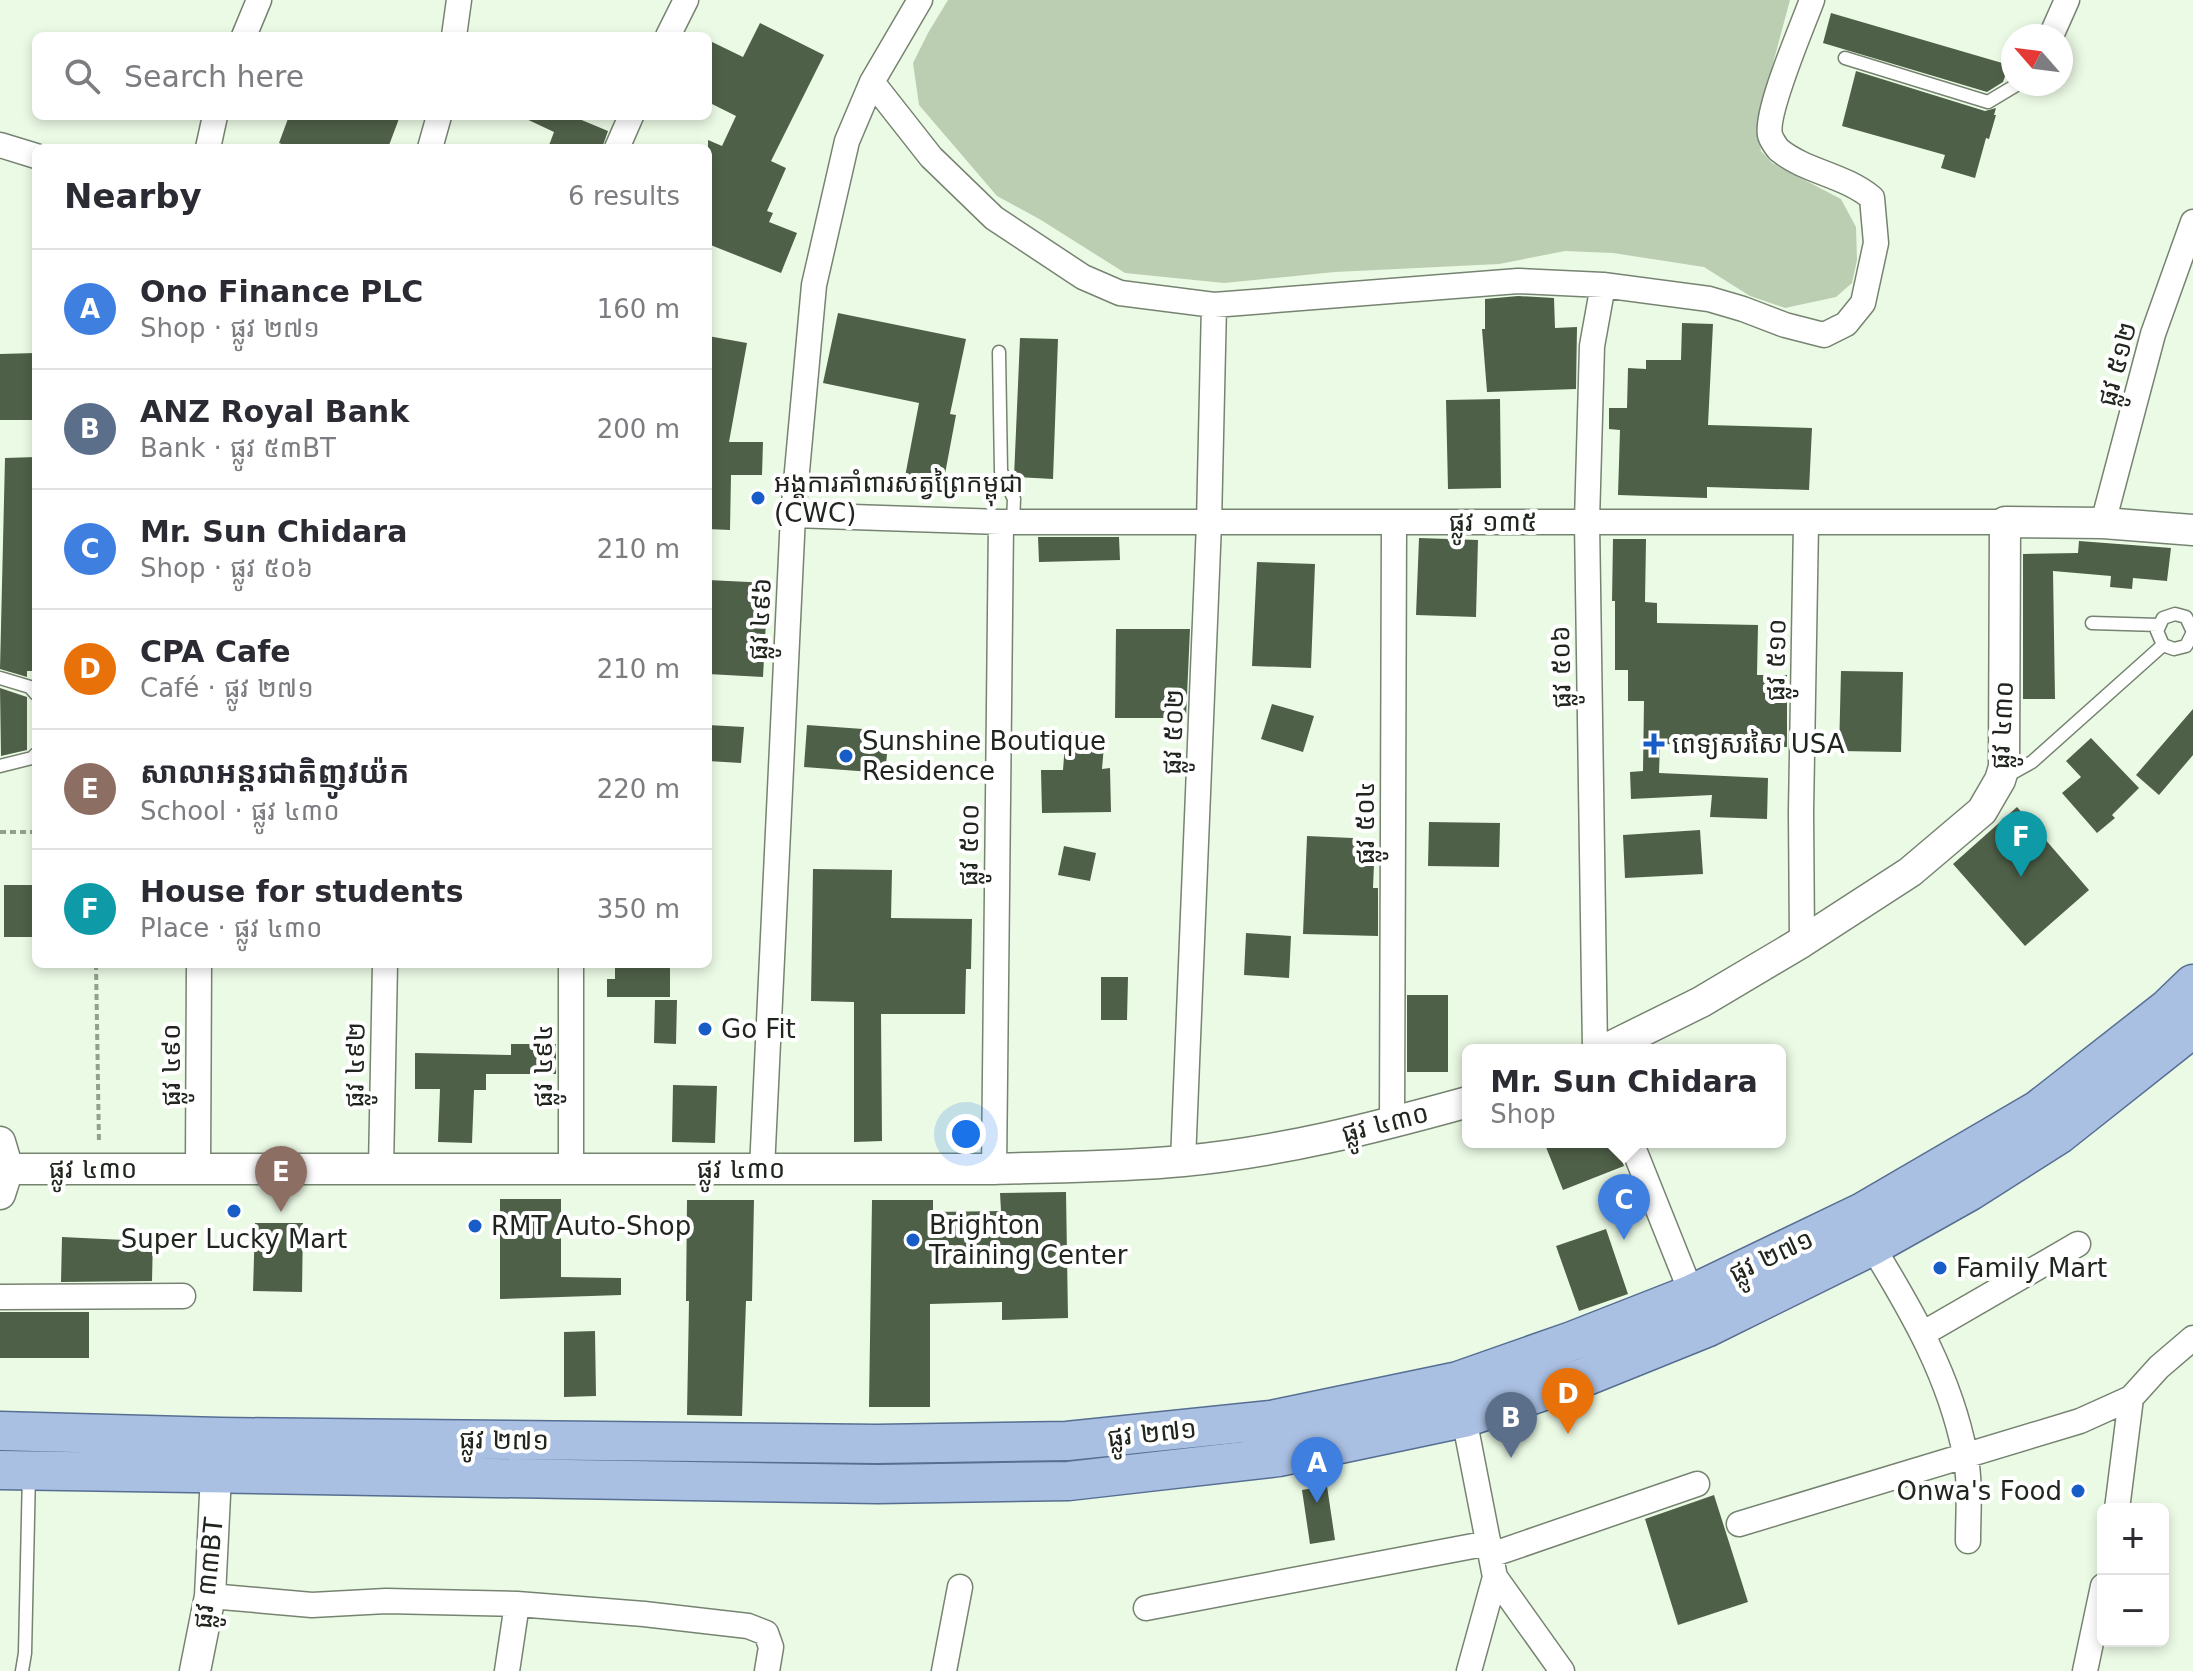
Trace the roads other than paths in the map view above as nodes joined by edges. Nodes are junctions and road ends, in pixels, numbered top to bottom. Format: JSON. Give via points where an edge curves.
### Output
{"nodes":[{"id":1,"x":259,"y":0,"type":"edge"},
{"id":2,"x":459,"y":0,"type":"edge"},
{"id":3,"x":686,"y":0,"type":"edge"},
{"id":4,"x":920,"y":0,"type":"edge"},
{"id":5,"x":1812,"y":0,"type":"edge"},
{"id":6,"x":2067,"y":0,"type":"edge"},
{"id":7,"x":2056,"y":24,"type":"edge"},
{"id":8,"x":246,"y":32,"type":"edge"},
{"id":9,"x":455,"y":32,"type":"edge"},
{"id":10,"x":670,"y":32,"type":"edge"},
{"id":11,"x":1845,"y":58,"type":"dead end"},
{"id":12,"x":872,"y":82,"type":"junction"},
{"id":13,"x":2001,"y":94,"type":"edge"},
{"id":14,"x":214,"y":120,"type":"edge"},
{"id":15,"x":438,"y":120,"type":"edge"},
{"id":16,"x":629,"y":120,"type":"edge"},
{"id":17,"x":209,"y":144,"type":"edge"},
{"id":18,"x":431,"y":144,"type":"edge"},
{"id":19,"x":619,"y":144,"type":"edge"},
{"id":20,"x":0,"y":145,"type":"edge"},
{"id":21,"x":32,"y":155,"type":"edge"},
{"id":22,"x":2193,"y":222,"type":"edge"},
{"id":23,"x":1603,"y":285,"type":"junction"},
{"id":24,"x":1214,"y":305,"type":"junction"},
{"id":25,"x":999,"y":352,"type":"dead end"},
{"id":26,"x":793,"y":515,"type":"junction"},
{"id":27,"x":1587,"y":521,"type":"junction"},
{"id":28,"x":1007,"y":522,"type":"junction"},
{"id":29,"x":2005,"y":522,"type":"junction"},
{"id":30,"x":1209,"y":523,"type":"junction"},
{"id":31,"x":1394,"y":523,"type":"junction"},
{"id":32,"x":1806,"y":523,"type":"junction"},
{"id":33,"x":2103,"y":523,"type":"junction"},
{"id":34,"x":2193,"y":530,"type":"edge"},
{"id":35,"x":2092,"y":623,"type":"dead end"},
{"id":36,"x":2159,"y":625,"type":"junction"},
{"id":37,"x":2193,"y":635,"type":"edge"},
{"id":38,"x":2163,"y":645,"type":"junction"},
{"id":39,"x":0,"y":678,"type":"edge"},
{"id":40,"x":32,"y":689,"type":"edge"},
{"id":41,"x":32,"y":758,"type":"edge"},
{"id":42,"x":0,"y":766,"type":"edge"},
{"id":43,"x":2000,"y":780,"type":"junction"},
{"id":44,"x":1802,"y":942,"type":"junction"},
{"id":45,"x":199,"y":968,"type":"edge"},
{"id":46,"x":385,"y":968,"type":"edge"},
{"id":47,"x":571,"y":968,"type":"edge"},
{"id":48,"x":2193,"y":984,"type":"edge"},
{"id":49,"x":2193,"y":1028,"type":"edge"},
{"id":50,"x":1595,"y":1044,"type":"edge"},
{"id":51,"x":1616,"y":1044,"type":"edge"},
{"id":52,"x":1462,"y":1104,"type":"edge"},
{"id":53,"x":1392,"y":1123,"type":"junction"},
{"id":54,"x":1633,"y":1148,"type":"edge"},
{"id":55,"x":1183,"y":1161,"type":"junction"},
{"id":56,"x":198,"y":1167,"type":"junction"},
{"id":57,"x":3,"y":1168,"type":"edge"},
{"id":58,"x":381,"y":1168,"type":"junction"},
{"id":59,"x":571,"y":1168,"type":"junction"},
{"id":60,"x":762,"y":1169,"type":"junction"},
{"id":61,"x":994,"y":1169,"type":"junction"},
{"id":62,"x":2078,"y":1244,"type":"dead end"},
{"id":63,"x":1872,"y":1246,"type":"junction"},
{"id":64,"x":183,"y":1296,"type":"dead end"},
{"id":65,"x":0,"y":1297,"type":"edge"},
{"id":66,"x":1699,"y":1311,"type":"junction"},
{"id":67,"x":1924,"y":1333,"type":"junction"},
{"id":68,"x":2193,"y":1338,"type":"edge"},
{"id":69,"x":2131,"y":1398,"type":"junction"},
{"id":70,"x":1464,"y":1418,"type":"junction"},
{"id":71,"x":0,"y":1431,"type":"edge"},
{"id":72,"x":1966,"y":1457,"type":"junction"},
{"id":73,"x":14,"y":1470,"type":"edge"},
{"id":74,"x":216,"y":1475,"type":"junction"},
{"id":75,"x":1697,"y":1484,"type":"dead end"},
{"id":76,"x":2118,"y":1503,"type":"edge"},
{"id":77,"x":1739,"y":1524,"type":"dead end"},
{"id":78,"x":1968,"y":1541,"type":"dead end"},
{"id":79,"x":1492,"y":1558,"type":"junction"},
{"id":80,"x":960,"y":1587,"type":"dead end"},
{"id":81,"x":210,"y":1596,"type":"junction"},
{"id":82,"x":517,"y":1604,"type":"junction"},
{"id":83,"x":1146,"y":1608,"type":"dead end"},
{"id":84,"x":2097,"y":1614,"type":"edge"},
{"id":85,"x":22,"y":1671,"type":"edge"},
{"id":86,"x":195,"y":1671,"type":"edge"},
{"id":87,"x":507,"y":1671,"type":"edge"},
{"id":88,"x":767,"y":1671,"type":"edge"},
{"id":89,"x":944,"y":1671,"type":"edge"},
{"id":90,"x":1469,"y":1671,"type":"edge"},
{"id":91,"x":1562,"y":1671,"type":"edge"},
{"id":92,"x":2085,"y":1671,"type":"edge"}],
"edges":[{"from":1,"to":8,"type":"street"},
{"from":2,"to":9,"type":"street"},
{"from":3,"to":10,"type":"street"},
{"from":4,"to":12,"type":"street","name":"ផ្លូវ ៤៩៦"},
{"from":5,"to":23,"type":"street","via":[[1769,133],[1778,149],[1857,185],[1872,198],[1876,243],[1863,303],[1846,324],[1824,335],[1709,299]]},
{"from":6,"to":7,"type":"street"},
{"from":11,"to":13,"type":"lane","via":[[1988,102]]},
{"from":12,"to":24,"type":"street","via":[[941,167],[994,218],[1083,277],[1120,293]]},
{"from":12,"to":26,"type":"street","name":"ផ្លូវ ៤៩៦","via":[[847,141],[814,285]]},
{"from":14,"to":17,"type":"street"},
{"from":15,"to":18,"type":"street"},
{"from":16,"to":19,"type":"street"},
{"from":20,"to":21,"type":"street"},
{"from":22,"to":33,"type":"street","name":"ផ្លូវ ៥១២","via":[[2153,334]]},
{"from":23,"to":24,"type":"street","via":[[1518,281]]},
{"from":23,"to":27,"type":"street","name":"ផ្លូវ ៥០៦","via":[[1592,346]]},
{"from":24,"to":30,"type":"street","name":"ផ្លូវ ៥០២"},
{"from":25,"to":28,"type":"lane","via":[[1001,471],[1014,499]]},
{"from":26,"to":28,"type":"street","name":"ផ្លូវ ១៣៥"},
{"from":26,"to":60,"type":"street","name":"ផ្លូវ ៤៩៦"},
{"from":27,"to":31,"type":"street","name":"ផ្លូវ ១៣៥"},
{"from":27,"to":32,"type":"street","name":"ផ្លូវ ១៣៥"},
{"from":27,"to":50,"type":"street","name":"ផ្លូវ ៥០៦"},
{"from":28,"to":30,"type":"street","name":"ផ្លូវ ១៣៥"},
{"from":28,"to":61,"type":"street","name":"ផ្លូវ ៥០០"},
{"from":29,"to":32,"type":"street","name":"ផ្លូវ ១៣៥"},
{"from":29,"to":33,"type":"street","name":"ផ្លូវ ១៣៥"},
{"from":29,"to":43,"type":"street","name":"ផ្លូវ ៤៣០"},
{"from":30,"to":31,"type":"street","name":"ផ្លូវ ១៣៥"},
{"from":30,"to":55,"type":"street","name":"ផ្លូវ ៥០២"},
{"from":31,"to":53,"type":"street","name":"ផ្លូវ ៥០៤"},
{"from":32,"to":44,"type":"street","name":"ផ្លូវ ៥១០"},
{"from":33,"to":34,"type":"street","name":"ផ្លូវ ១៣៥"},
{"from":35,"to":36,"type":"lane"},
{"from":36,"to":37,"type":"lane","via":[[2169,615],[2181,615],[2190,622]]},
{"from":36,"to":38,"type":"lane"},
{"from":37,"to":38,"type":"lane","via":[[2180,649]]},
{"from":38,"to":43,"type":"lane","via":[[2032,762]]},
{"from":39,"to":40,"type":"lane"},
{"from":41,"to":42,"type":"lane"},
{"from":43,"to":44,"type":"street","name":"ផ្លូវ ៤៣០","via":[[1982,811],[1910,872]]},
{"from":44,"to":51,"type":"street","name":"ផ្លូវ ៤៣០","via":[[1701,1002]]},
{"from":45,"to":56,"type":"street","name":"ផ្លូវ ៤៩០"},
{"from":46,"to":58,"type":"street","name":"ផ្លូវ ៤៩២"},
{"from":47,"to":59,"type":"street","name":"ផ្លូវ ៤៩៤"},
{"from":48,"to":66,"type":"main road","name":"ផ្លូវ ២៧១","via":[[2038,1110]]},
{"from":49,"to":63,"type":"main road","name":"ផ្លូវ ២៧១","via":[[2058,1135]]},
{"from":52,"to":53,"type":"street","name":"ផ្លូវ ៤៣០"},
{"from":53,"to":55,"type":"street","name":"ផ្លូវ ៤៣០","via":[[1288,1147]]},
{"from":54,"to":66,"type":"street"},
{"from":55,"to":61,"type":"street","name":"ផ្លូវ ៤៣០"},
{"from":56,"to":57,"type":"street","name":"ផ្លូវ ៤៣០"},
{"from":56,"to":58,"type":"street","name":"ផ្លូវ ៤៣០"},
{"from":58,"to":59,"type":"street","name":"ផ្លូវ ៤៣០"},
{"from":59,"to":60,"type":"street","name":"ផ្លូវ ៤៣០"},
{"from":60,"to":61,"type":"street","name":"ផ្លូវ ៤៣០"},
{"from":62,"to":67,"type":"street"},
{"from":63,"to":66,"type":"main road","name":"ផ្លូវ ២៧១"},
{"from":63,"to":67,"type":"street"},
{"from":64,"to":65,"type":"street"},
{"from":66,"to":70,"type":"main road","name":"ផ្លូវ ២៧១","via":[[1582,1378]]},
{"from":66,"to":71,"type":"main road","name":"ផ្លូវ ២៧១","via":[[1572,1341],[1458,1381],[1271,1420],[1067,1441],[877,1444]]},
{"from":67,"to":72,"type":"street","via":[[1949,1392]]},
{"from":68,"to":69,"type":"street"},
{"from":69,"to":72,"type":"street","via":[[2080,1421]]},
{"from":69,"to":76,"type":"street"},
{"from":70,"to":74,"type":"main road","name":"ផ្លូវ ២៧១","via":[[1279,1457],[1069,1481],[878,1484]]},
{"from":70,"to":79,"type":"street"},
{"from":72,"to":77,"type":"street"},
{"from":72,"to":78,"type":"street"},
{"from":73,"to":74,"type":"main road","name":"ផ្លូវ ២៧១"},
{"from":73,"to":85,"type":"lane"},
{"from":74,"to":81,"type":"street","name":"ផ្លូវ ៣៣BT"},
{"from":75,"to":79,"type":"street"},
{"from":79,"to":83,"type":"street"},
{"from":79,"to":90,"type":"street"},
{"from":79,"to":91,"type":"street"},
{"from":80,"to":89,"type":"street"},
{"from":81,"to":82,"type":"street","via":[[312,1605]]},
{"from":81,"to":86,"type":"street","name":"ផ្លូវ ៣៣BT"},
{"from":82,"to":87,"type":"street"},
{"from":82,"to":88,"type":"street","via":[[748,1626],[766,1633],[771,1647]]},
{"from":84,"to":92,"type":"street"}]}
